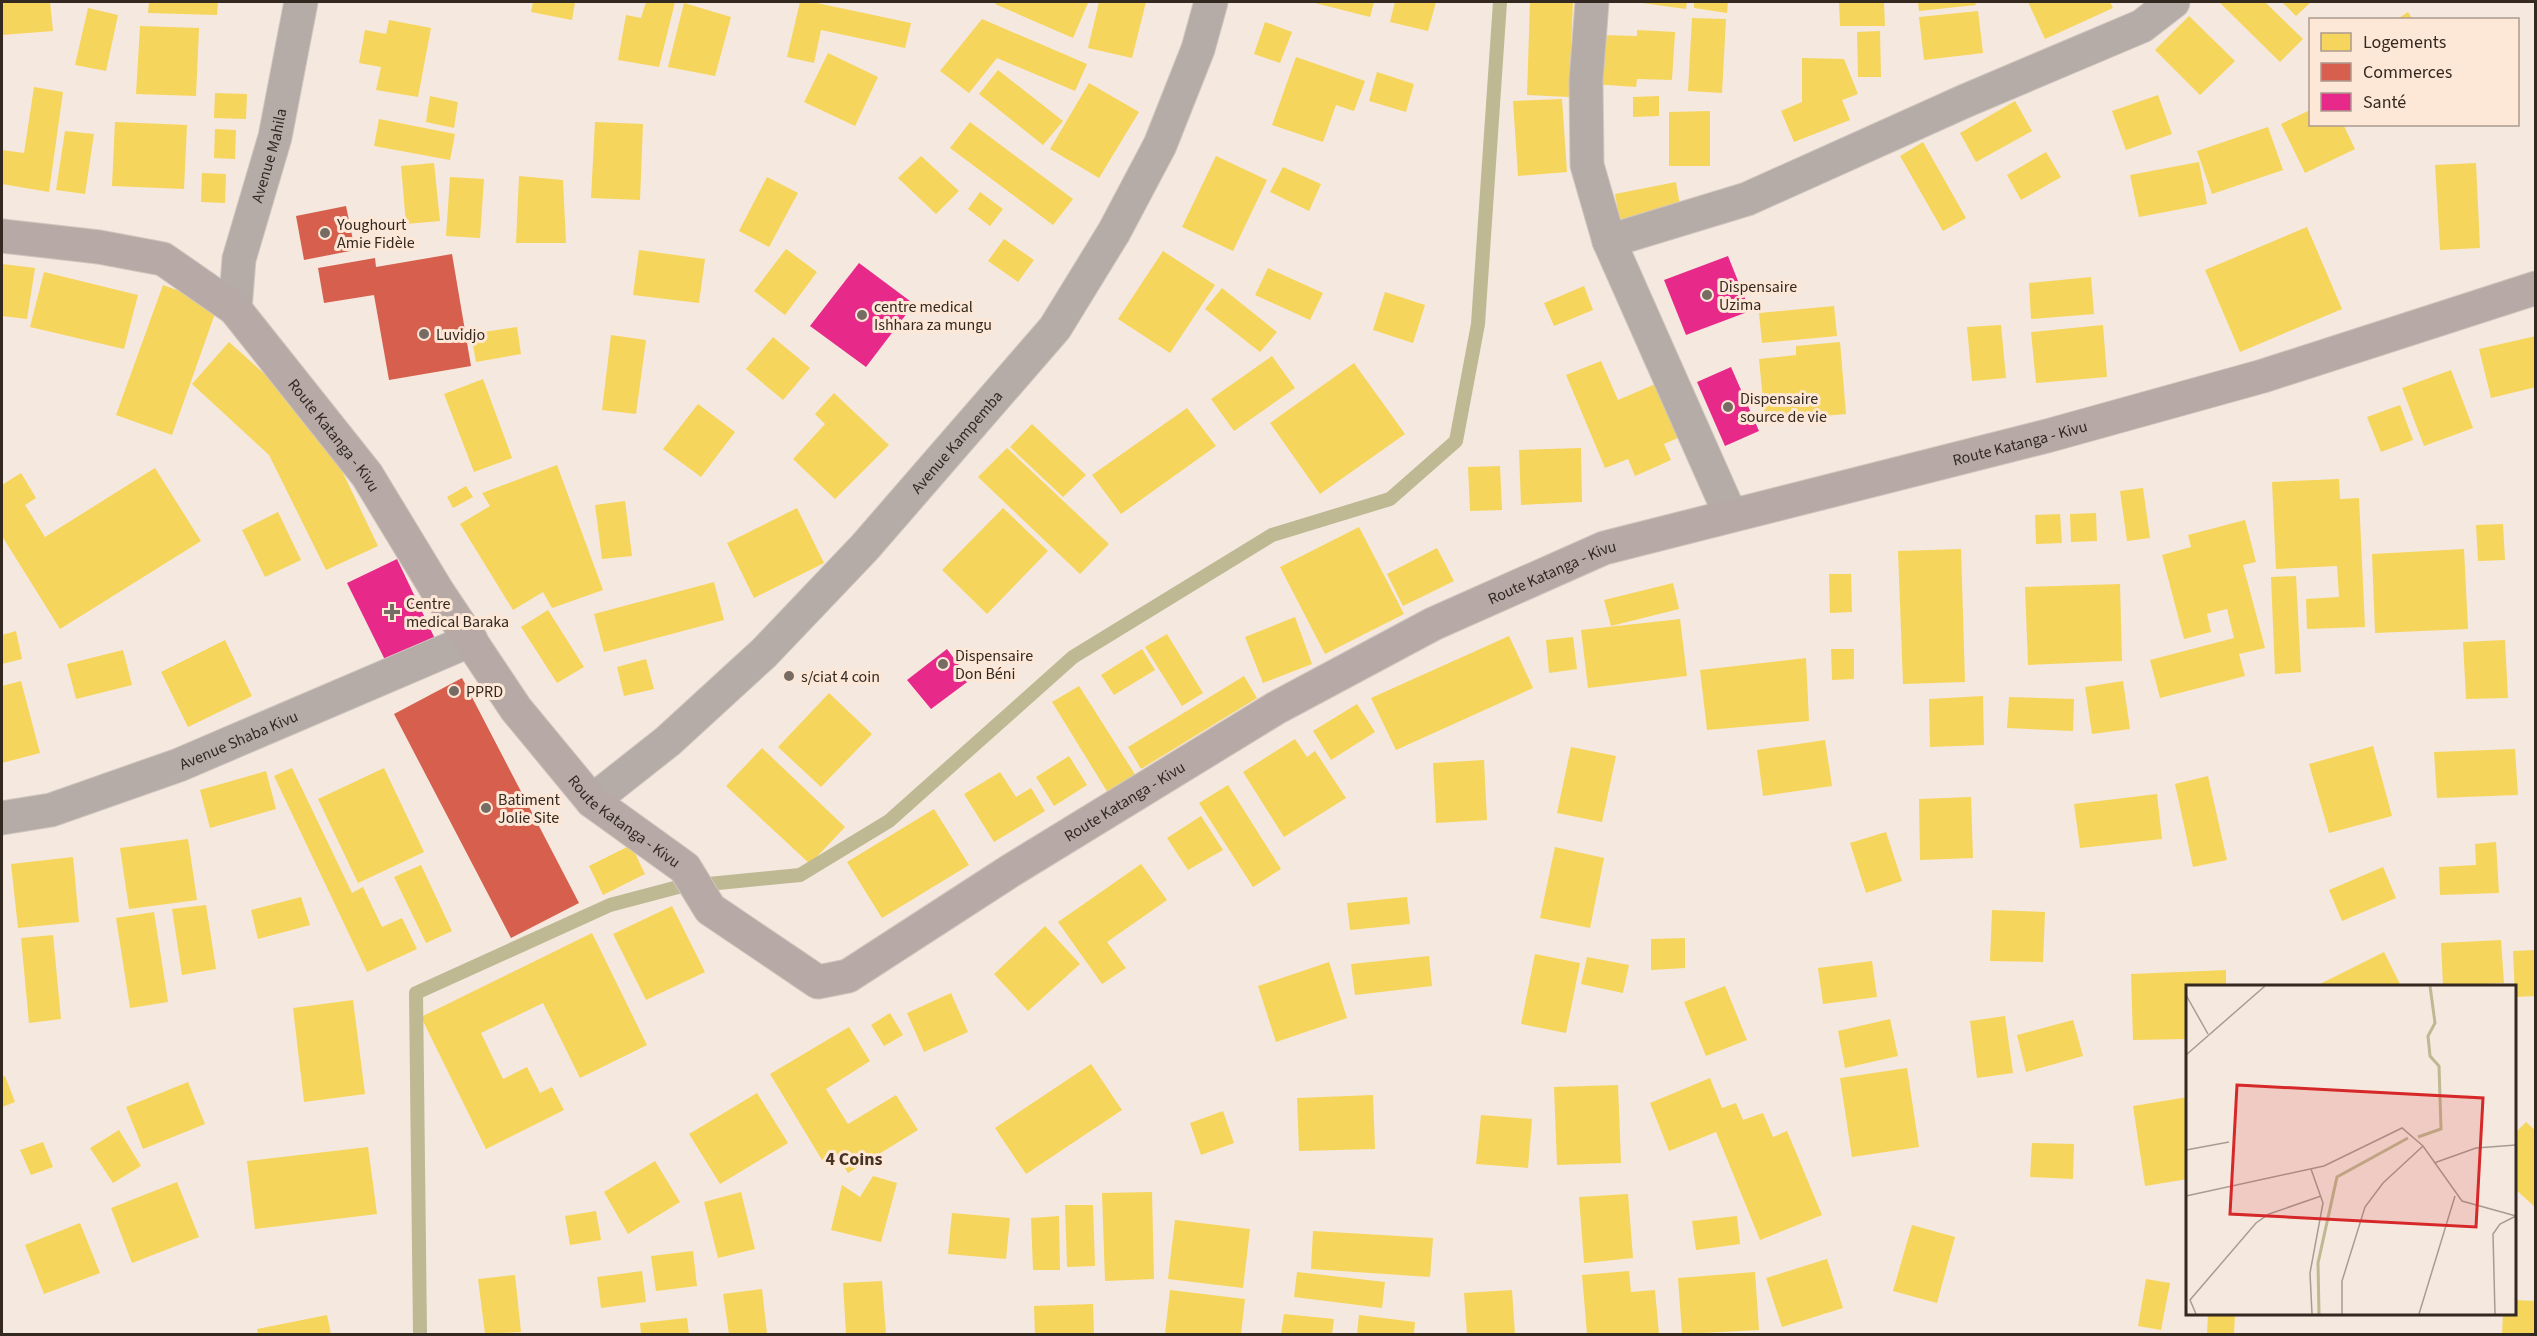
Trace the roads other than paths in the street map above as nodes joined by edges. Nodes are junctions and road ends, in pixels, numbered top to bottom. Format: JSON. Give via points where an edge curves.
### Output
{"nodes":[{"id":1,"x":302,"y":2,"type":"edge"},
{"id":2,"x":1211,"y":2,"type":"edge"},
{"id":3,"x":1592,"y":2,"type":"edge"},
{"id":4,"x":2173,"y":2,"type":"edge"},
{"id":5,"x":2,"y":237,"type":"edge"},
{"id":6,"x":1610,"y":242,"type":"junction"},
{"id":7,"x":2535,"y":288,"type":"edge"},
{"id":8,"x":235,"y":309,"type":"junction"},
{"id":9,"x":1730,"y":514,"type":"junction"},
{"id":10,"x":471,"y":640,"type":"junction"},
{"id":11,"x":592,"y":801,"type":"junction"},
{"id":12,"x":2,"y":818,"type":"edge"}],
"edges":[{"from":1,"to":8,"type":"street","name":"Avenue Mahila","via":[[275,137],[238,259]]},
{"from":2,"to":11,"type":"street","name":"Avenue Kampemba","via":[[1198,50],[1160,145],[1055,328],[865,547],[764,653],[668,741]]},
{"from":3,"to":6,"type":"street","via":[[1586,81],[1587,165]]},
{"from":4,"to":6,"type":"street","via":[[2142,26],[1747,199]]},
{"from":5,"to":8,"type":"highway","name":"Route Katanga - Kivu","via":[[99,247],[163,259]]},
{"from":6,"to":9,"type":"street"},
{"from":7,"to":9,"type":"highway","name":"Route Katanga - Kivu","via":[[2252,379],[2047,436]]},
{"from":8,"to":10,"type":"highway","name":"Route Katanga - Kivu","via":[[367,475]]},
{"from":9,"to":11,"type":"highway","name":"Route Katanga - Kivu","via":[[1604,548],[1433,624],[1276,708],[848,975],[819,982],[710,909],[685,868]]},
{"from":10,"to":11,"type":"highway","name":"Route Katanga - Kivu","via":[[516,709]]},
{"from":10,"to":12,"type":"street","name":"Avenue Shaba Kivu","via":[[179,765],[51,810]]}]}
